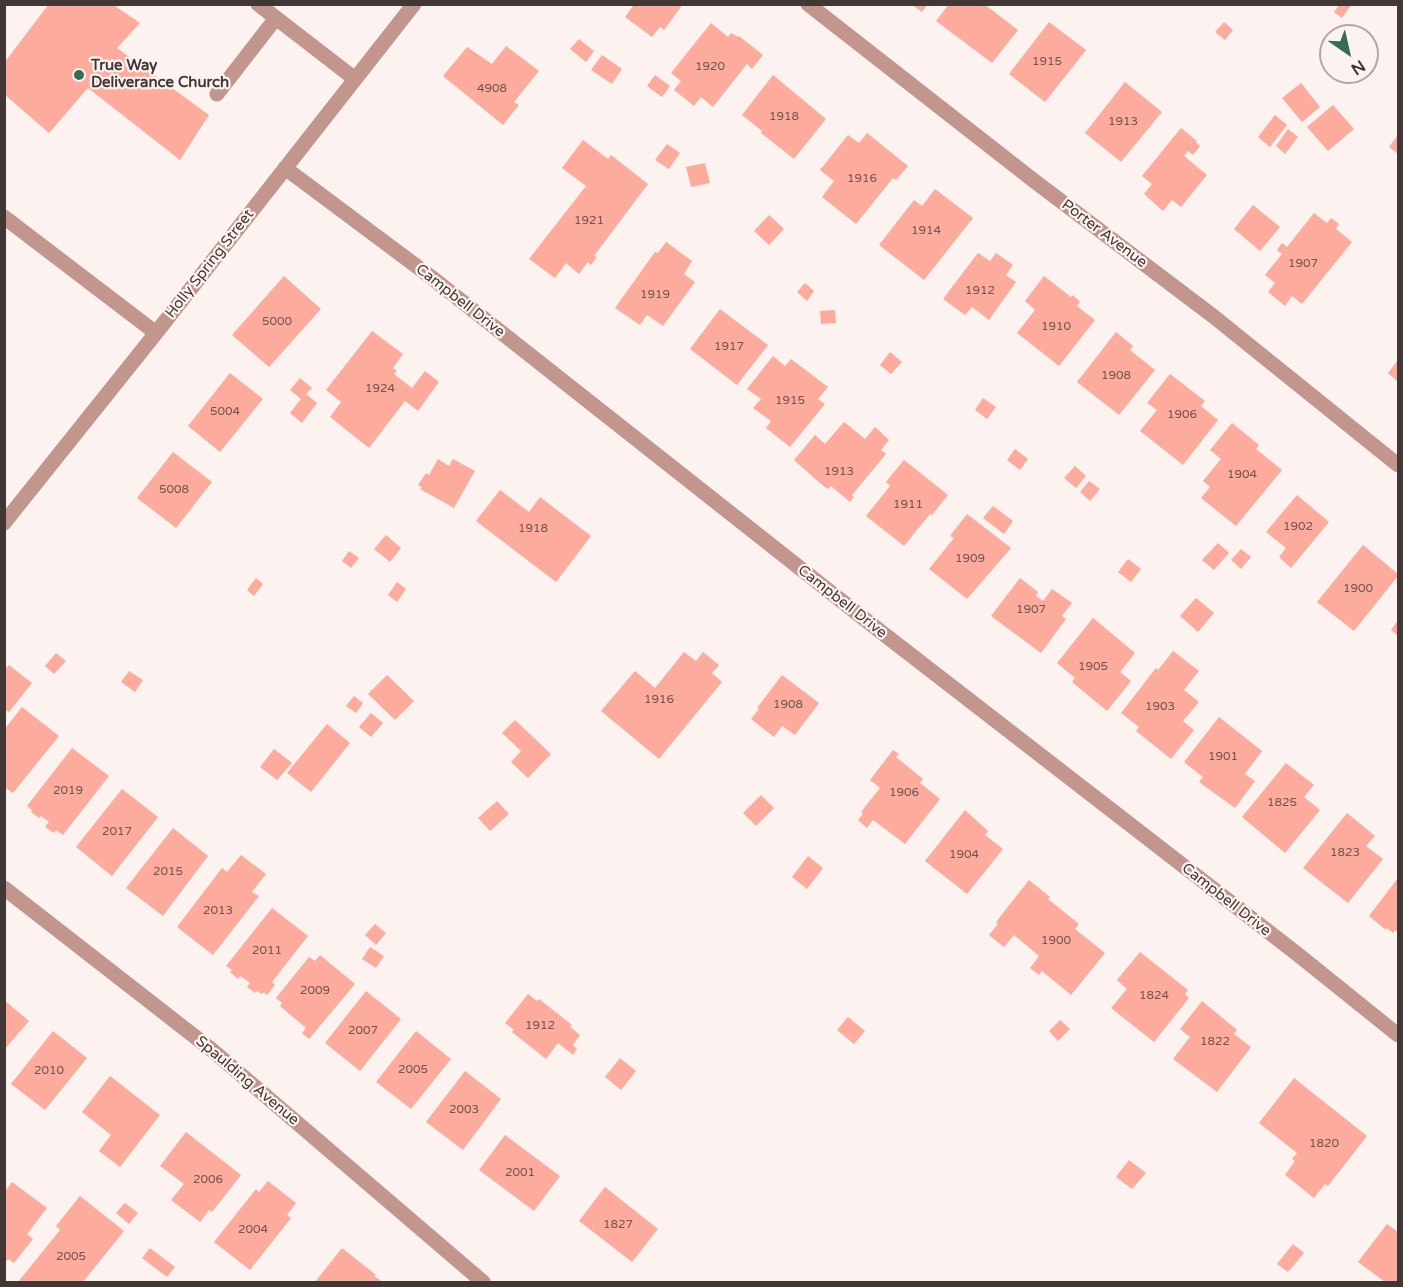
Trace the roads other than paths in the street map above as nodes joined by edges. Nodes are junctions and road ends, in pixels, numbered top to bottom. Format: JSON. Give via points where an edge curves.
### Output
{"nodes":[{"id":1,"x":258,"y":4,"type":"edge"},
{"id":2,"x":414,"y":4,"type":"edge"},
{"id":3,"x":808,"y":4,"type":"edge"},
{"id":4,"x":276,"y":18,"type":"junction"},
{"id":5,"x":355,"y":79,"type":"junction"},
{"id":6,"x":217,"y":94,"type":"dead end"},
{"id":7,"x":285,"y":168,"type":"junction"},
{"id":8,"x":4,"y":217,"type":"edge"},
{"id":9,"x":156,"y":333,"type":"junction"},
{"id":10,"x":1398,"y":465,"type":"edge"},
{"id":11,"x":4,"y":523,"type":"edge"},
{"id":12,"x":4,"y":888,"type":"edge"},
{"id":13,"x":1398,"y":1035,"type":"edge"},
{"id":14,"x":483,"y":1282,"type":"edge"}],
"edges":[{"from":1,"to":4,"type":"street"},
{"from":2,"to":5,"type":"street","name":"Holly Spring Street"},
{"from":3,"to":10,"type":"street","name":"Porter Avenue","via":[[1213,316]]},
{"from":4,"to":5,"type":"street"},
{"from":4,"to":6,"type":"street"},
{"from":5,"to":7,"type":"street","name":"Holly Spring Street"},
{"from":7,"to":9,"type":"street","name":"Holly Spring Street"},
{"from":7,"to":13,"type":"street","name":"Campbell Drive"},
{"from":8,"to":9,"type":"street"},
{"from":9,"to":11,"type":"street","name":"Holly Spring Street"},
{"from":12,"to":14,"type":"street","name":"Spaulding Avenue","via":[[212,1050]]}]}
